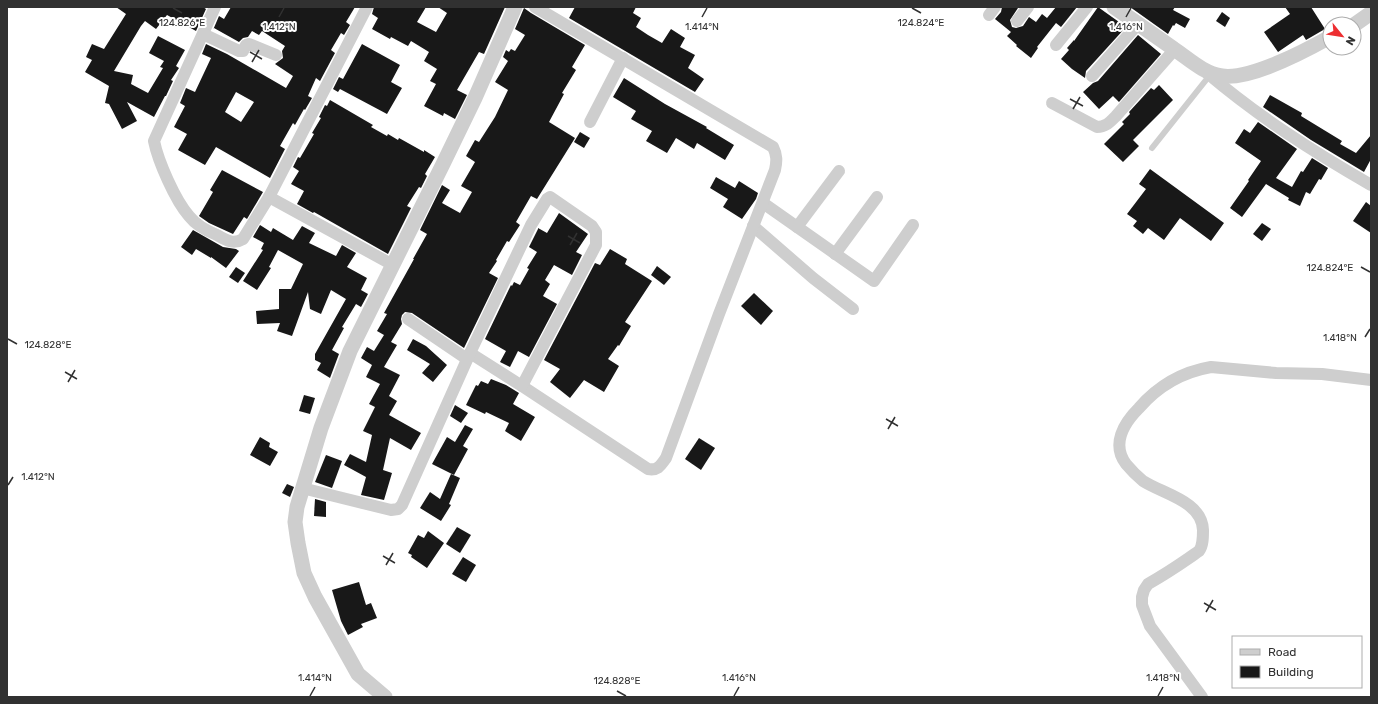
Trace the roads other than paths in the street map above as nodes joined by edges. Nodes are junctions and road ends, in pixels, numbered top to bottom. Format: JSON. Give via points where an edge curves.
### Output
{"nodes":[{"id":1,"x":215,"y":7,"type":"edge"},
{"id":2,"x":367,"y":7,"type":"edge"},
{"id":3,"x":515,"y":7,"type":"edge"},
{"id":4,"x":535,"y":7,"type":"edge"},
{"id":5,"x":1028,"y":7,"type":"edge"},
{"id":6,"x":1087,"y":7,"type":"edge"},
{"id":7,"x":1114,"y":7,"type":"edge"},
{"id":8,"x":1371,"y":13,"type":"edge"},
{"id":9,"x":1362,"y":19,"type":"edge"},
{"id":10,"x":1018,"y":21,"type":"dead end"},
{"id":11,"x":1138,"y":24,"type":"junction"},
{"id":12,"x":203,"y":34,"type":"junction"},
{"id":13,"x":1322,"y":41,"type":"edge"},
{"id":14,"x":1056,"y":45,"type":"dead end"},
{"id":15,"x":1175,"y":49,"type":"junction"},
{"id":16,"x":276,"y":56,"type":"dead end"},
{"id":17,"x":623,"y":58,"type":"junction"},
{"id":18,"x":1207,"y":73,"type":"junction"},
{"id":19,"x":1092,"y":76,"type":"dead end"},
{"id":20,"x":1052,"y":103,"type":"dead end"},
{"id":21,"x":590,"y":122,"type":"dead end"},
{"id":22,"x":1152,"y":148,"type":"dead end"},
{"id":23,"x":839,"y":170,"type":"dead end"},
{"id":24,"x":1371,"y":185,"type":"edge"},
{"id":25,"x":269,"y":197,"type":"junction"},
{"id":26,"x":877,"y":197,"type":"dead end"},
{"id":27,"x":763,"y":203,"type":"junction"},
{"id":28,"x":913,"y":225,"type":"dead end"},
{"id":29,"x":754,"y":226,"type":"junction"},
{"id":30,"x":797,"y":227,"type":"junction"},
{"id":31,"x":835,"y":254,"type":"junction"},
{"id":32,"x":393,"y":265,"type":"junction"},
{"id":33,"x":853,"y":309,"type":"dead end"},
{"id":34,"x":408,"y":320,"type":"dead end"},
{"id":35,"x":469,"y":356,"type":"junction"},
{"id":36,"x":1371,"y":380,"type":"edge"},
{"id":37,"x":522,"y":386,"type":"junction"},
{"id":38,"x":302,"y":488,"type":"junction"},
{"id":39,"x":385,"y":697,"type":"edge"},
{"id":40,"x":1202,"y":697,"type":"edge"}],
"edges":[{"from":1,"to":12,"type":"street"},
{"from":2,"to":25,"type":"street"},
{"from":3,"to":32,"type":"street","via":[[456,138]]},
{"from":4,"to":17,"type":"street"},
{"from":5,"to":10,"type":"street"},
{"from":6,"to":14,"type":"street"},
{"from":7,"to":11,"type":"street"},
{"from":8,"to":9,"type":"street"},
{"from":11,"to":15,"type":"street"},
{"from":11,"to":19,"type":"street"},
{"from":12,"to":16,"type":"street","via":[[239,51],[243,51],[248,44]]},
{"from":12,"to":25,"type":"street","via":[[154,141],[159,159],[179,202],[190,217],[229,242],[243,239]]},
{"from":13,"to":18,"type":"street","via":[[1257,71],[1222,76]]},
{"from":15,"to":18,"type":"street"},
{"from":15,"to":20,"type":"street","via":[[1107,125],[1097,126]]},
{"from":17,"to":21,"type":"street"},
{"from":17,"to":27,"type":"street","via":[[773,147],[777,160]]},
{"from":18,"to":22,"type":"lane"},
{"from":18,"to":24,"type":"street","via":[[1260,115]]},
{"from":23,"to":30,"type":"street"},
{"from":25,"to":32,"type":"street"},
{"from":26,"to":31,"type":"street"},
{"from":27,"to":29,"type":"street"},
{"from":27,"to":30,"type":"street"},
{"from":28,"to":31,"type":"street","via":[[874,281]]},
{"from":29,"to":33,"type":"street"},
{"from":29,"to":37,"type":"street","via":[[666,458],[660,467],[648,469]]},
{"from":30,"to":31,"type":"street"},
{"from":32,"to":38,"type":"street","via":[[350,351],[328,407]]},
{"from":34,"to":35,"type":"street"},
{"from":35,"to":37,"type":"street"},
{"from":35,"to":37,"type":"street","via":[[531,225],[547,199],[552,198],[592,226],[596,232],[596,245]]},
{"from":35,"to":38,"type":"street","via":[[404,501],[398,509],[391,510]]},
{"from":36,"to":40,"type":"street","via":[[1322,374],[1211,367],[1200,369],[1177,377],[1149,397],[1123,429],[1118,444],[1119,451],[1132,471],[1142,480],[1194,510],[1203,528],[1199,550],[1148,584],[1142,597],[1142,605],[1150,626]]},
{"from":38,"to":39,"type":"street","via":[[295,522],[304,573],[358,674]]}]}
